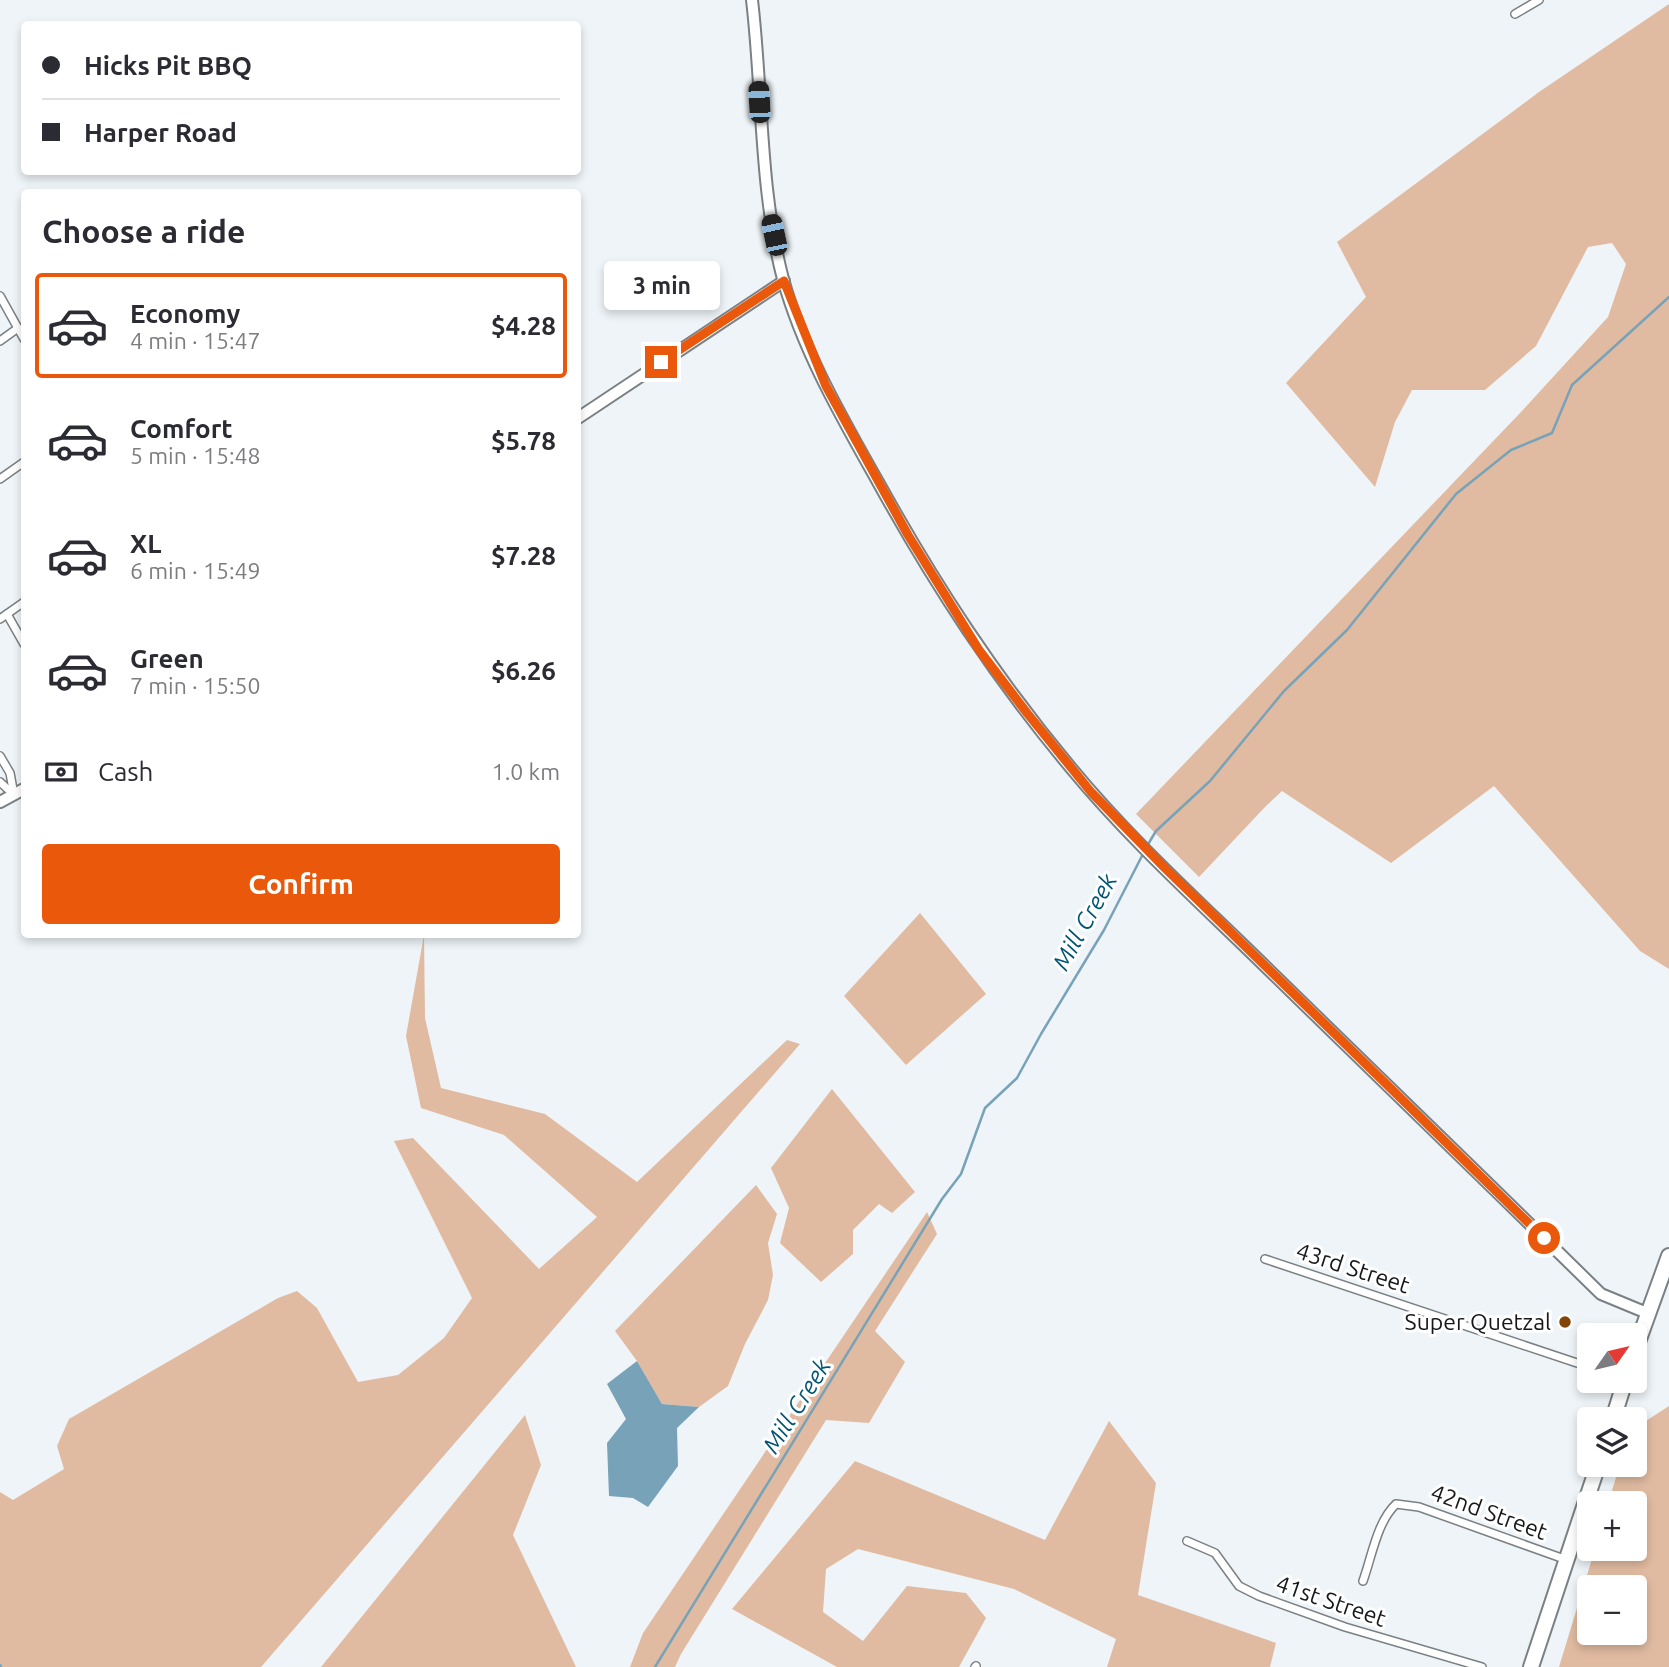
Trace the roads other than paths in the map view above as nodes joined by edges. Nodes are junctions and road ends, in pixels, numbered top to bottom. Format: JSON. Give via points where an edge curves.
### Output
{"nodes":[{"id":1,"x":752,"y":0,"type":"edge"},
{"id":2,"x":1539,"y":0,"type":"edge"},
{"id":3,"x":1515,"y":14,"type":"dead end"},
{"id":4,"x":784,"y":281,"type":"junction"},
{"id":5,"x":0,"y":296,"type":"edge"},
{"id":6,"x":18,"y":328,"type":"junction"},
{"id":7,"x":21,"y":334,"type":"edge"},
{"id":8,"x":0,"y":341,"type":"edge"},
{"id":9,"x":581,"y":416,"type":"edge"},
{"id":10,"x":21,"y":464,"type":"edge"},
{"id":11,"x":0,"y":479,"type":"edge"},
{"id":12,"x":21,"y":604,"type":"edge"},
{"id":13,"x":3,"y":617,"type":"edge"},
{"id":14,"x":21,"y":641,"type":"edge"},
{"id":15,"x":0,"y":756,"type":"edge"},
{"id":16,"x":0,"y":782,"type":"edge"},
{"id":17,"x":19,"y":792,"type":"edge"},
{"id":18,"x":0,"y":802,"type":"edge"},
{"id":19,"x":1669,"y":1256,"type":"edge"},
{"id":20,"x":1265,"y":1259,"type":"dead end"},
{"id":21,"x":1647,"y":1313,"type":"junction"},
{"id":22,"x":1644,"y":1323,"type":"edge"},
{"id":23,"x":1577,"y":1363,"type":"edge"},
{"id":24,"x":1594,"y":1477,"type":"edge"},
{"id":25,"x":1186,"y":1541,"type":"dead end"},
{"id":26,"x":1567,"y":1560,"type":"junction"},
{"id":27,"x":1363,"y":1581,"type":"dead end"},
{"id":28,"x":1482,"y":1667,"type":"edge"},
{"id":29,"x":1531,"y":1667,"type":"edge"}],
"edges":[{"from":1,"to":4,"type":"street","via":[[761,144]]},
{"from":2,"to":3,"type":"street"},
{"from":4,"to":9,"type":"street"},
{"from":4,"to":21,"type":"street","via":[[826,386],[908,535],[979,650],[1091,792],[1601,1294]]},
{"from":5,"to":6,"type":"street"},
{"from":6,"to":7,"type":"street"},
{"from":6,"to":8,"type":"street"},
{"from":10,"to":11,"type":"street"},
{"from":12,"to":13,"type":"street"},
{"from":13,"to":14,"type":"street"},
{"from":15,"to":17,"type":"street"},
{"from":16,"to":17,"type":"street"},
{"from":17,"to":18,"type":"street"},
{"from":19,"to":21,"type":"highway"},
{"from":20,"to":23,"type":"street","name":"43rd Street"},
{"from":21,"to":22,"type":"highway"},
{"from":24,"to":26,"type":"highway"},
{"from":25,"to":28,"type":"street","name":"41st Street","via":[[1215,1553],[1239,1586],[1259,1597]]},
{"from":26,"to":27,"type":"street","name":"42nd Street","via":[[1419,1507],[1396,1504],[1383,1523]]},
{"from":26,"to":29,"type":"highway"}]}
